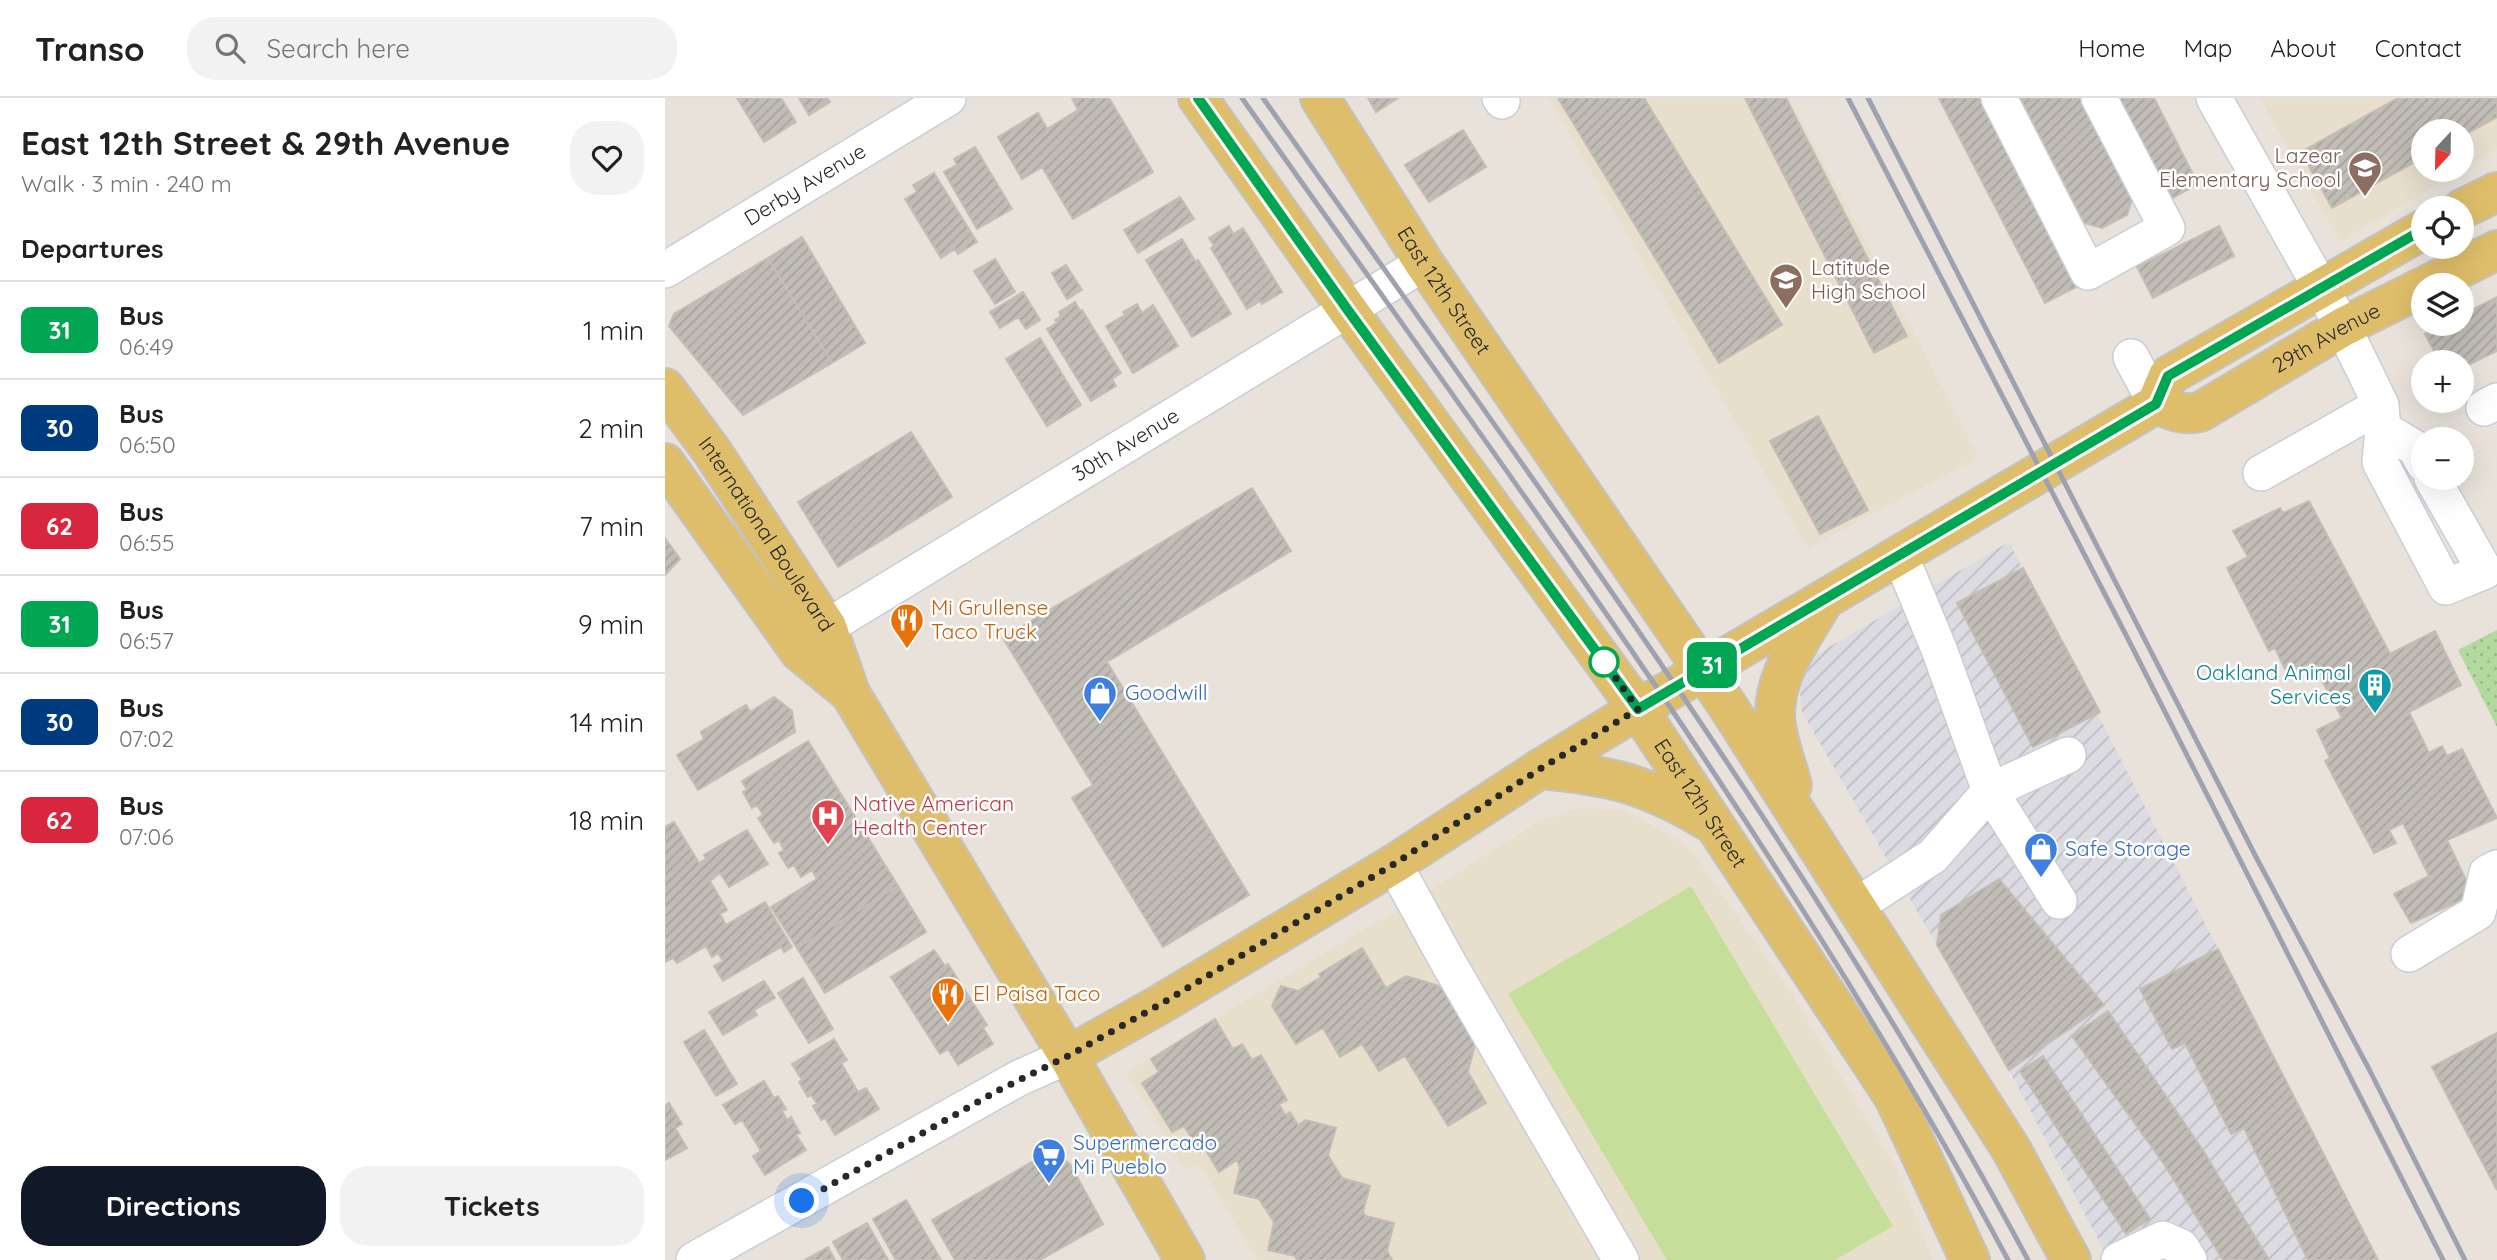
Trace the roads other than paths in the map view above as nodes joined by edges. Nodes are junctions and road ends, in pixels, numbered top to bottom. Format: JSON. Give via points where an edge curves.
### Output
{"nodes":[{"id":1,"x":948,"y":98,"type":"edge"},
{"id":2,"x":1198,"y":98,"type":"edge"},
{"id":3,"x":1320,"y":98,"type":"edge"},
{"id":4,"x":1999,"y":98,"type":"edge"},
{"id":5,"x":2099,"y":98,"type":"edge"},
{"id":6,"x":2214,"y":98,"type":"edge"},
{"id":7,"x":902,"y":110,"type":"edge"},
{"id":8,"x":2497,"y":192,"type":"edge"},
{"id":9,"x":2474,"y":203,"type":"edge"},
{"id":10,"x":2411,"y":236,"type":"edge"},
{"id":11,"x":2497,"y":250,"type":"edge"},
{"id":12,"x":1424,"y":263,"type":"junction"},
{"id":13,"x":665,"y":271,"type":"edge"},
{"id":14,"x":2320,"y":287,"type":"junction"},
{"id":15,"x":1347,"y":309,"type":"junction"},
{"id":16,"x":2343,"y":327,"type":"junction"},
{"id":17,"x":2131,"y":357,"type":"dead end"},
{"id":18,"x":665,"y":388,"type":"edge"},
{"id":19,"x":2156,"y":404,"type":"junction"},
{"id":20,"x":2382,"y":417,"type":"junction"},
{"id":21,"x":2411,"y":444,"type":"edge"},
{"id":22,"x":665,"y":463,"type":"edge"},
{"id":23,"x":2262,"y":474,"type":"dead end"},
{"id":24,"x":2438,"y":490,"type":"edge"},
{"id":25,"x":1899,"y":555,"type":"junction"},
{"id":26,"x":1826,"y":598,"type":"junction"},
{"id":27,"x":827,"y":627,"type":"junction"},
{"id":28,"x":1705,"y":670,"type":"junction"},
{"id":29,"x":850,"y":693,"type":"junction"},
{"id":30,"x":1638,"y":709,"type":"junction"},
{"id":31,"x":2069,"y":755,"type":"dead end"},
{"id":32,"x":1540,"y":769,"type":"junction"},
{"id":33,"x":1990,"y":791,"type":"junction"},
{"id":34,"x":1801,"y":821,"type":"junction"},
{"id":35,"x":1714,"y":826,"type":"junction"},
{"id":36,"x":1394,"y":864,"type":"junction"},
{"id":37,"x":2497,"y":868,"type":"edge"},
{"id":38,"x":2059,"y":901,"type":"dead end"},
{"id":39,"x":1856,"y":906,"type":"junction"},
{"id":40,"x":2409,"y":954,"type":"dead end"},
{"id":41,"x":1068,"y":1056,"type":"junction"},
{"id":42,"x":694,"y":1260,"type":"edge"},
{"id":43,"x":1185,"y":1260,"type":"edge"},
{"id":44,"x":1621,"y":1260,"type":"edge"},
{"id":45,"x":1970,"y":1260,"type":"edge"},
{"id":46,"x":2071,"y":1260,"type":"edge"},
{"id":47,"x":2119,"y":1260,"type":"edge"},
{"id":48,"x":2189,"y":1260,"type":"edge"}],
"edges":[{"from":1,"to":7,"type":"street","name":"Derby Avenue"},
{"from":2,"to":15,"type":"main road","name":"East 12th Street"},
{"from":3,"to":12,"type":"main road","name":"East 12th Street"},
{"from":4,"to":5,"type":"street","via":[[2088,272],[2167,228]]},
{"from":6,"to":14,"type":"street"},
{"from":7,"to":13,"type":"street","name":"Derby Avenue"},
{"from":8,"to":9,"type":"main road"},
{"from":10,"to":14,"type":"main road"},
{"from":11,"to":16,"type":"main road","name":"29th Avenue"},
{"from":12,"to":15,"type":"street","name":"30th Avenue"},
{"from":12,"to":28,"type":"main road","name":"East 12th Street"},
{"from":14,"to":16,"type":"street"},
{"from":14,"to":19,"type":"main road","via":[[2168,376]]},
{"from":15,"to":27,"type":"street","name":"30th Avenue"},
{"from":15,"to":30,"type":"main road","name":"East 12th Street"},
{"from":16,"to":19,"type":"main road","name":"29th Avenue","via":[[2200,412],[2178,413]]},
{"from":16,"to":20,"type":"street"},
{"from":17,"to":19,"type":"street"},
{"from":18,"to":27,"type":"main road","name":"International Boulevard"},
{"from":19,"to":25,"type":"main road"},
{"from":20,"to":21,"type":"street"},
{"from":20,"to":23,"type":"street"},
{"from":20,"to":24,"type":"street","via":[[2380,462],[2446,587],[2485,571]]},
{"from":22,"to":29,"type":"main road","name":"International Boulevard","via":[[800,652]]},
{"from":25,"to":26,"type":"main road"},
{"from":25,"to":33,"type":"street","via":[[1939,649]]},
{"from":26,"to":28,"type":"main road"},
{"from":26,"to":34,"type":"main road","via":[[1787,665],[1777,693],[1776,725]]},
{"from":27,"to":29,"type":"main road","name":"International Boulevard"},
{"from":28,"to":30,"type":"main road"},
{"from":28,"to":34,"type":"main road","name":"East 12th Street"},
{"from":29,"to":41,"type":"main road","name":"International Boulevard"},
{"from":30,"to":32,"type":"main road"},
{"from":30,"to":35,"type":"main road","name":"East 12th Street"},
{"from":31,"to":33,"type":"street"},
{"from":32,"to":35,"type":"main road","via":[[1622,780],[1671,799]]},
{"from":32,"to":36,"type":"main road"},
{"from":33,"to":38,"type":"street"},
{"from":33,"to":39,"type":"street","via":[[1933,856]]},
{"from":34,"to":39,"type":"main road","name":"East 12th Street"},
{"from":35,"to":45,"type":"main road","name":"East 12th Street","via":[[1894,1097]]},
{"from":36,"to":41,"type":"main road"},
{"from":36,"to":44,"type":"street"},
{"from":37,"to":40,"type":"street","via":[[2487,873],[2478,912]]},
{"from":39,"to":46,"type":"main road","name":"East 12th Street","via":[[2011,1149]]},
{"from":41,"to":42,"type":"street"},
{"from":41,"to":43,"type":"main road","name":"International Boulevard"},
{"from":47,"to":48,"type":"street","via":[[2163,1239],[2181,1247]]}]}
